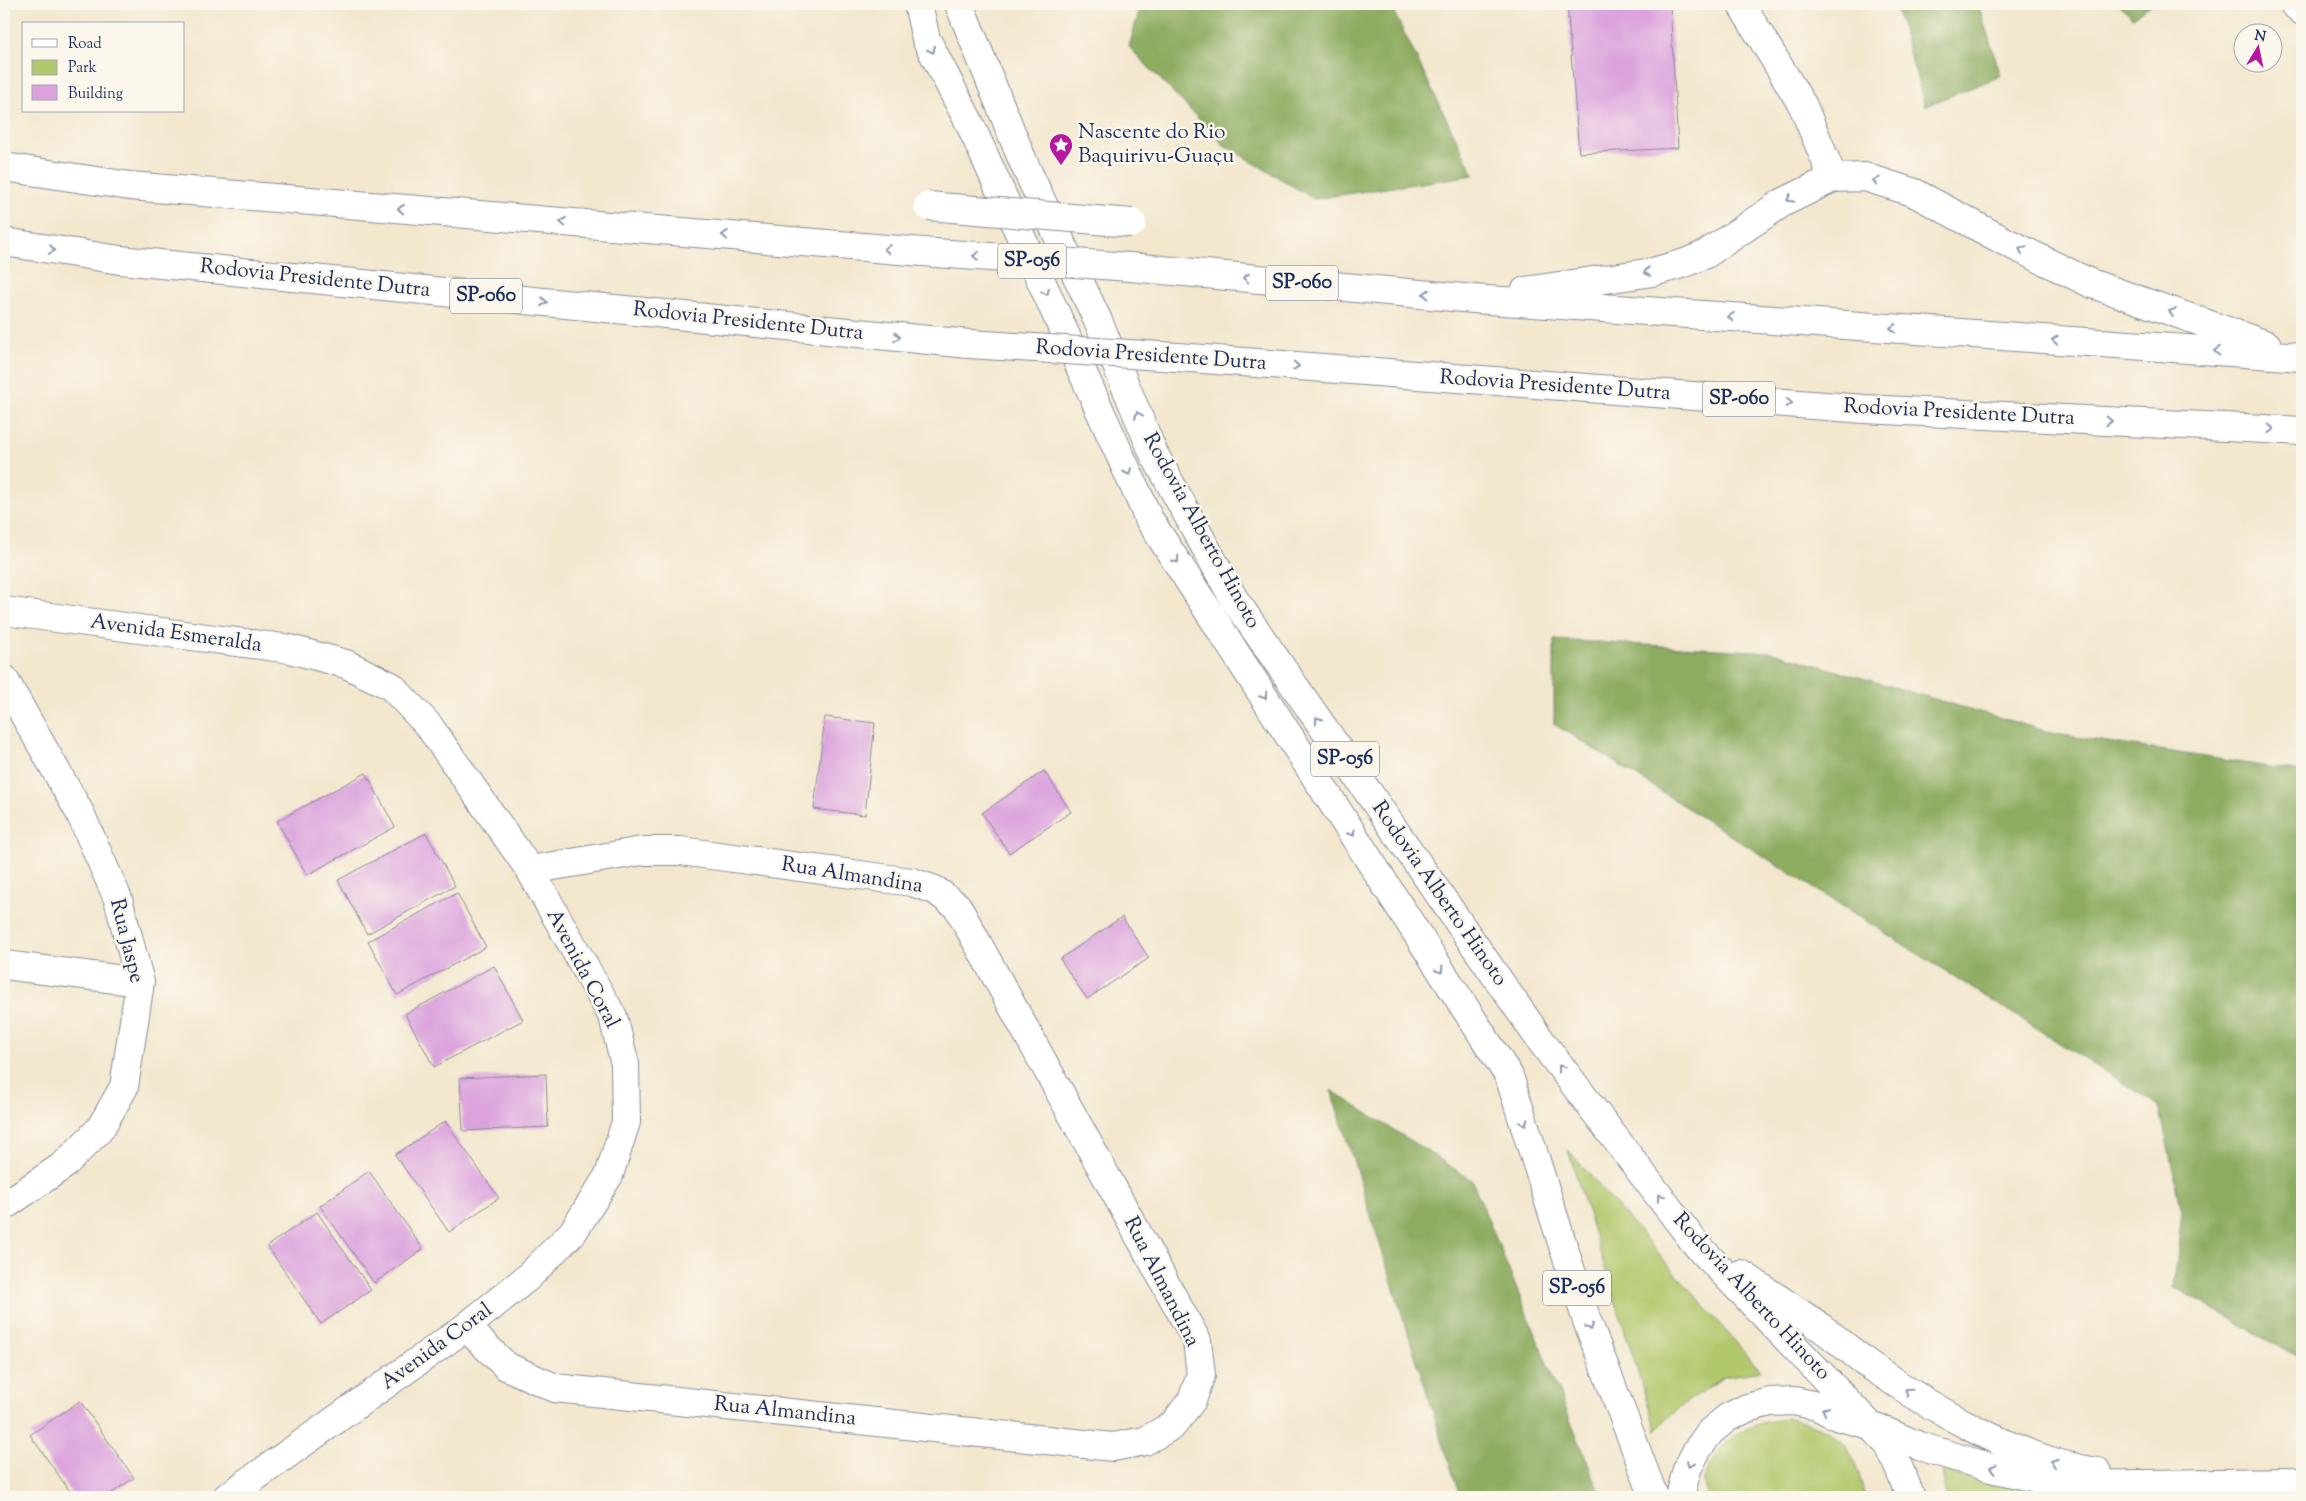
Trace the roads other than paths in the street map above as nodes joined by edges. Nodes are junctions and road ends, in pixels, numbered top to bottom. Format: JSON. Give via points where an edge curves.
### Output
{"nodes":[{"id":1,"x":918,"y":4,"type":"edge"},
{"id":2,"x":959,"y":4,"type":"edge"},
{"id":3,"x":1741,"y":4,"type":"edge"},
{"id":4,"x":2294,"y":4,"type":"edge"},
{"id":5,"x":2302,"y":11,"type":"edge"},
{"id":6,"x":4,"y":167,"type":"edge"},
{"id":7,"x":1833,"y":178,"type":"junction"},
{"id":8,"x":928,"y":206,"type":"dead end"},
{"id":9,"x":1132,"y":224,"type":"dead end"},
{"id":10,"x":4,"y":242,"type":"edge"},
{"id":11,"x":1474,"y":299,"type":"junction"},
{"id":12,"x":2302,"y":357,"type":"edge"},
{"id":13,"x":2302,"y":431,"type":"edge"},
{"id":14,"x":4,"y":611,"type":"edge"},
{"id":15,"x":346,"y":664,"type":"joint"},
{"id":16,"x":4,"y":680,"type":"edge"},
{"id":17,"x":530,"y":870,"type":"junction"},
{"id":18,"x":4,"y":965,"type":"edge"},
{"id":19,"x":140,"y":982,"type":"junction"},
{"id":20,"x":4,"y":1206,"type":"edge"},
{"id":21,"x":1695,"y":1243,"type":"junction"},
{"id":22,"x":466,"y":1327,"type":"junction"},
{"id":23,"x":1871,"y":1425,"type":"junction"},
{"id":24,"x":2302,"y":1482,"type":"edge"},
{"id":25,"x":2188,"y":1484,"type":"junction"},
{"id":26,"x":227,"y":1497,"type":"edge"},
{"id":27,"x":1654,"y":1497,"type":"edge"},
{"id":28,"x":1680,"y":1497,"type":"edge"},
{"id":29,"x":1911,"y":1497,"type":"edge"}],
"edges":[{"from":1,"to":27,"type":"main road","name":"Rodovia Alberto Hinoto","number":"SP-056","one_way":true,"via":[[926,39],[969,122],[1150,519],[1509,1076],[1586,1318]]},
{"from":21,"to":2,"type":"main road","name":"Rodovia Alberto Hinoto","number":"SP-056","one_way":true,"via":[[1541,1041],[1234,599],[1154,454],[1099,323],[1026,166]]},
{"from":3,"to":7,"type":"main road","via":[[1803,106]]},
{"from":4,"to":5,"type":"main road"},
{"from":11,"to":6,"type":"main road","number":"SP-060","one_way":true,"bridge":true,"via":[[130,186]]},
{"from":7,"to":11,"type":"main road","one_way":true,"via":[[1782,203],[1706,254],[1685,263],[1653,272]]},
{"from":12,"to":7,"type":"main road","one_way":true,"via":[[2090,283],[1915,193],[1866,178]]},
{"from":8,"to":9,"type":"main road","bridge":true},
{"from":10,"to":13,"type":"main road","name":"Rodovia Presidente Dutra","number":"SP-060","one_way":true,"bridge":true,"via":[[120,260],[969,344],[1865,409]]},
{"from":12,"to":11,"type":"main road","number":"SP-060","one_way":true},
{"from":14,"to":15,"type":"main road","name":"Avenida Esmeralda","via":[[290,649]]},
{"from":15,"to":17,"type":"main road","name":"Avenida Coral","via":[[391,686],[429,726]]},
{"from":16,"to":19,"type":"main road","name":"Rua Jaspe","via":[[83,822],[118,899]]},
{"from":17,"to":22,"type":"main road","name":"Avenida Coral","via":[[613,1017],[625,1064],[626,1122],[609,1174],[573,1232],[528,1277]]},
{"from":17,"to":22,"type":"main road","name":"Rua Almandina","via":[[642,851],[681,851],[912,882],[935,890],[957,906],[1197,1341],[1201,1375],[1192,1400],[1174,1425],[1145,1441],[1113,1447],[555,1388],[506,1366]]},
{"from":18,"to":19,"type":"main road"},
{"from":19,"to":20,"type":"main road","name":"Rua Jaspe","via":[[124,1087],[100,1129],[64,1165]]},
{"from":21,"to":23,"type":"main road","name":"Rodovia Alberto Hinoto","number":"SP-056"},
{"from":25,"to":21,"type":"main road","one_way":true,"via":[[2075,1469],[2017,1448],[1914,1394]]},
{"from":22,"to":26,"type":"main road","name":"Avenida Coral"},
{"from":25,"to":23,"type":"main road","one_way":true,"via":[[2067,1485],[1991,1468],[1919,1446]]},
{"from":23,"to":28,"type":"main road","one_way":true,"via":[[1794,1401],[1770,1402],[1747,1408],[1727,1418],[1697,1450],[1687,1470]]},
{"from":23,"to":29,"type":"main road","number":"SP-056","via":[[1888,1445]]},
{"from":24,"to":25,"type":"main road"}]}
